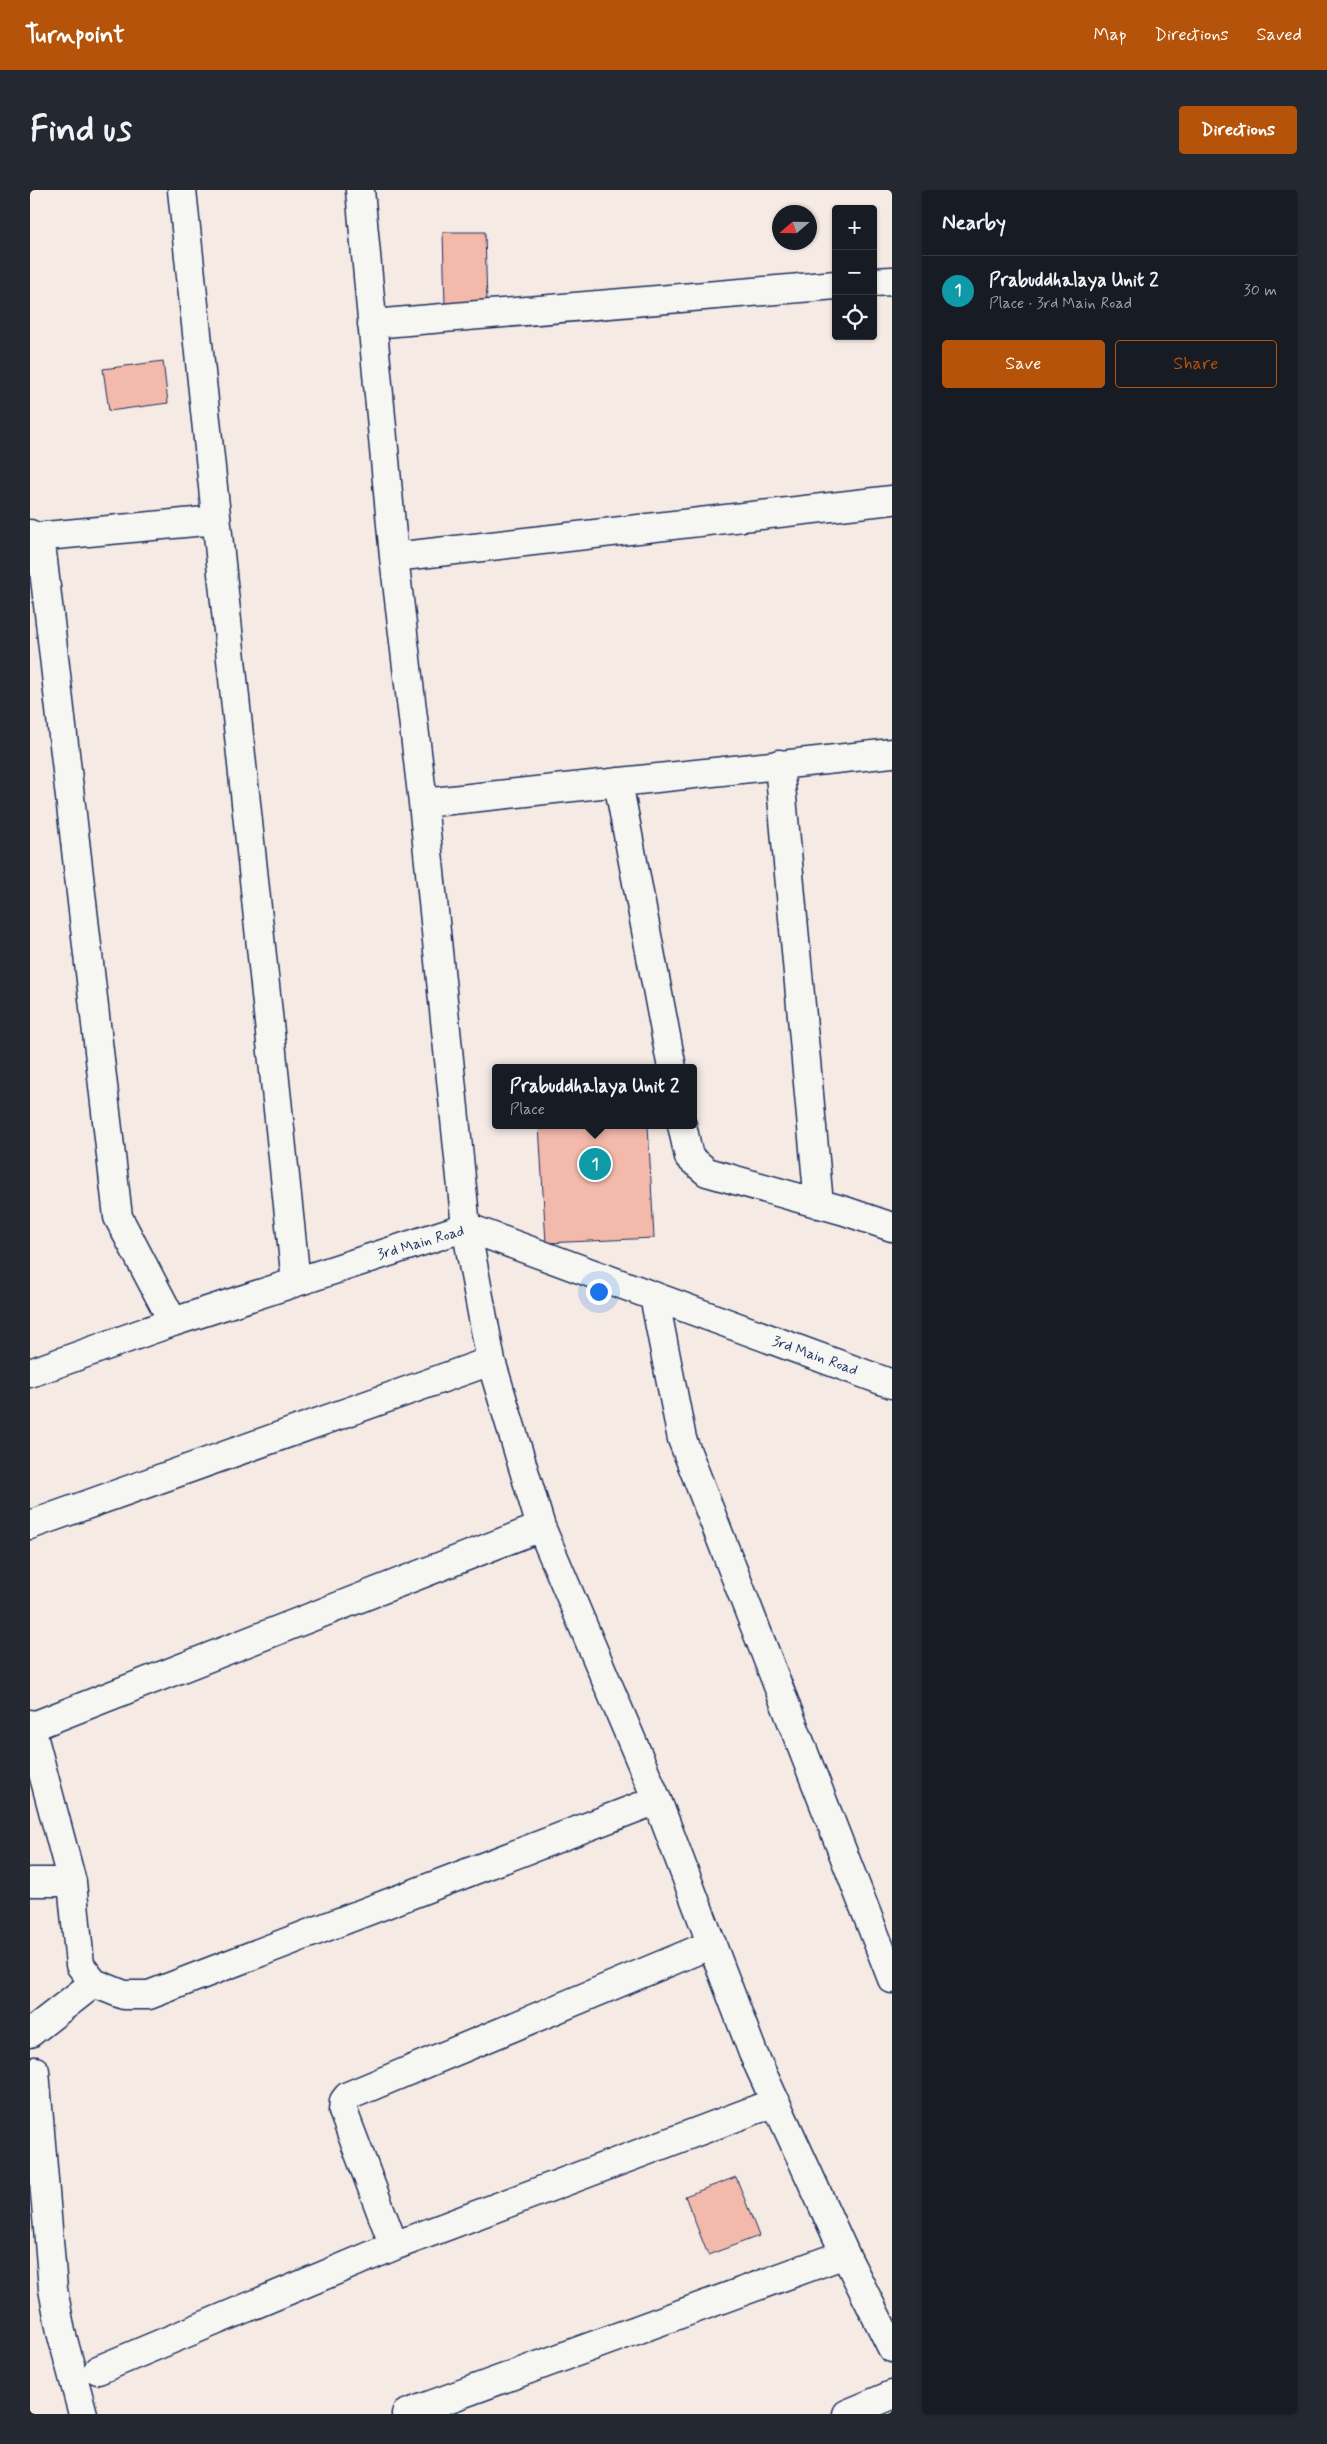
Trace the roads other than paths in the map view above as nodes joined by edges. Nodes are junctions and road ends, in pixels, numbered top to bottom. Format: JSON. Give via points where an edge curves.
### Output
{"nodes":[{"id":1,"x":182,"y":190,"type":"edge"},
{"id":2,"x":360,"y":190,"type":"edge"},
{"id":3,"x":892,"y":281,"type":"edge"},
{"id":4,"x":877,"y":282,"type":"edge"},
{"id":5,"x":832,"y":285,"type":"edge"},
{"id":6,"x":372,"y":324,"type":"junction"},
{"id":7,"x":892,"y":500,"type":"edge"},
{"id":8,"x":216,"y":520,"type":"junction"},
{"id":9,"x":33,"y":535,"type":"edge"},
{"id":10,"x":394,"y":557,"type":"junction"},
{"id":11,"x":892,"y":753,"type":"edge"},
{"id":12,"x":779,"y":764,"type":"junction"},
{"id":13,"x":618,"y":782,"type":"junction"},
{"id":14,"x":423,"y":803,"type":"junction"},
{"id":15,"x":671,"y":1064,"type":"edge"},
{"id":16,"x":683,"y":1129,"type":"edge"},
{"id":17,"x":818,"y":1204,"type":"junction"},
{"id":18,"x":466,"y":1227,"type":"junction"},
{"id":19,"x":892,"y":1227,"type":"edge"},
{"id":20,"x":296,"y":1282,"type":"junction"},
{"id":21,"x":654,"y":1296,"type":"junction"},
{"id":22,"x":173,"y":1322,"type":"junction"},
{"id":23,"x":491,"y":1361,"type":"junction"},
{"id":24,"x":30,"y":1373,"type":"edge"},
{"id":25,"x":892,"y":1384,"type":"edge"},
{"id":26,"x":30,"y":1525,"type":"edge"},
{"id":27,"x":541,"y":1527,"type":"junction"},
{"id":28,"x":30,"y":1725,"type":"edge"},
{"id":29,"x":35,"y":1761,"type":"edge"},
{"id":30,"x":657,"y":1800,"type":"junction"},
{"id":31,"x":30,"y":1882,"type":"edge"},
{"id":32,"x":72,"y":1882,"type":"junction"},
{"id":33,"x":712,"y":1944,"type":"junction"},
{"id":34,"x":892,"y":1979,"type":"edge"},
{"id":35,"x":94,"y":1983,"type":"junction"},
{"id":36,"x":30,"y":2033,"type":"edge"},
{"id":37,"x":35,"y":2072,"type":"dead end"},
{"id":38,"x":776,"y":2102,"type":"junction"},
{"id":39,"x":394,"y":2246,"type":"junction"},
{"id":40,"x":845,"y":2254,"type":"junction"},
{"id":41,"x":892,"y":2348,"type":"edge"},
{"id":42,"x":98,"y":2370,"type":"dead end"},
{"id":43,"x":892,"y":2395,"type":"edge"},
{"id":44,"x":83,"y":2414,"type":"edge"},
{"id":45,"x":406,"y":2414,"type":"edge"},
{"id":46,"x":847,"y":2414,"type":"edge"}],
"edges":[{"from":1,"to":8,"type":"street"},
{"from":2,"to":6,"type":"street"},
{"from":3,"to":4,"type":"street"},
{"from":5,"to":6,"type":"street"},
{"from":6,"to":10,"type":"street"},
{"from":7,"to":10,"type":"street"},
{"from":8,"to":9,"type":"street"},
{"from":8,"to":20,"type":"street"},
{"from":9,"to":22,"type":"street","via":[[42,552],[118,1217]]},
{"from":10,"to":14,"type":"street"},
{"from":11,"to":12,"type":"street"},
{"from":12,"to":13,"type":"street"},
{"from":12,"to":17,"type":"street"},
{"from":13,"to":14,"type":"street"},
{"from":13,"to":15,"type":"street"},
{"from":14,"to":18,"type":"street"},
{"from":16,"to":17,"type":"street","via":[[689,1157],[707,1172]]},
{"from":17,"to":19,"type":"street"},
{"from":18,"to":20,"type":"street","name":"3rd Main Road"},
{"from":18,"to":21,"type":"street","name":"3rd Main Road"},
{"from":18,"to":23,"type":"street"},
{"from":20,"to":22,"type":"street","name":"3rd Main Road"},
{"from":21,"to":25,"type":"street","name":"3rd Main Road"},
{"from":21,"to":34,"type":"street","via":[[682,1439]]},
{"from":22,"to":24,"type":"street","name":"3rd Main Road"},
{"from":23,"to":26,"type":"street"},
{"from":23,"to":27,"type":"street"},
{"from":27,"to":28,"type":"street"},
{"from":27,"to":30,"type":"street"},
{"from":28,"to":29,"type":"street"},
{"from":29,"to":32,"type":"street"},
{"from":30,"to":33,"type":"street"},
{"from":30,"to":35,"type":"street","via":[[149,1995],[124,1995]]},
{"from":31,"to":32,"type":"street"},
{"from":32,"to":35,"type":"street","via":[[80,1965]]},
{"from":33,"to":38,"type":"street","via":[[753,2053]]},
{"from":33,"to":39,"type":"street","via":[[348,2096],[343,2111]]},
{"from":35,"to":36,"type":"street"},
{"from":37,"to":44,"type":"street","via":[[53,2289]]},
{"from":38,"to":39,"type":"street"},
{"from":38,"to":40,"type":"street"},
{"from":39,"to":42,"type":"street"},
{"from":40,"to":41,"type":"street"},
{"from":40,"to":45,"type":"street"},
{"from":43,"to":46,"type":"street"}]}
